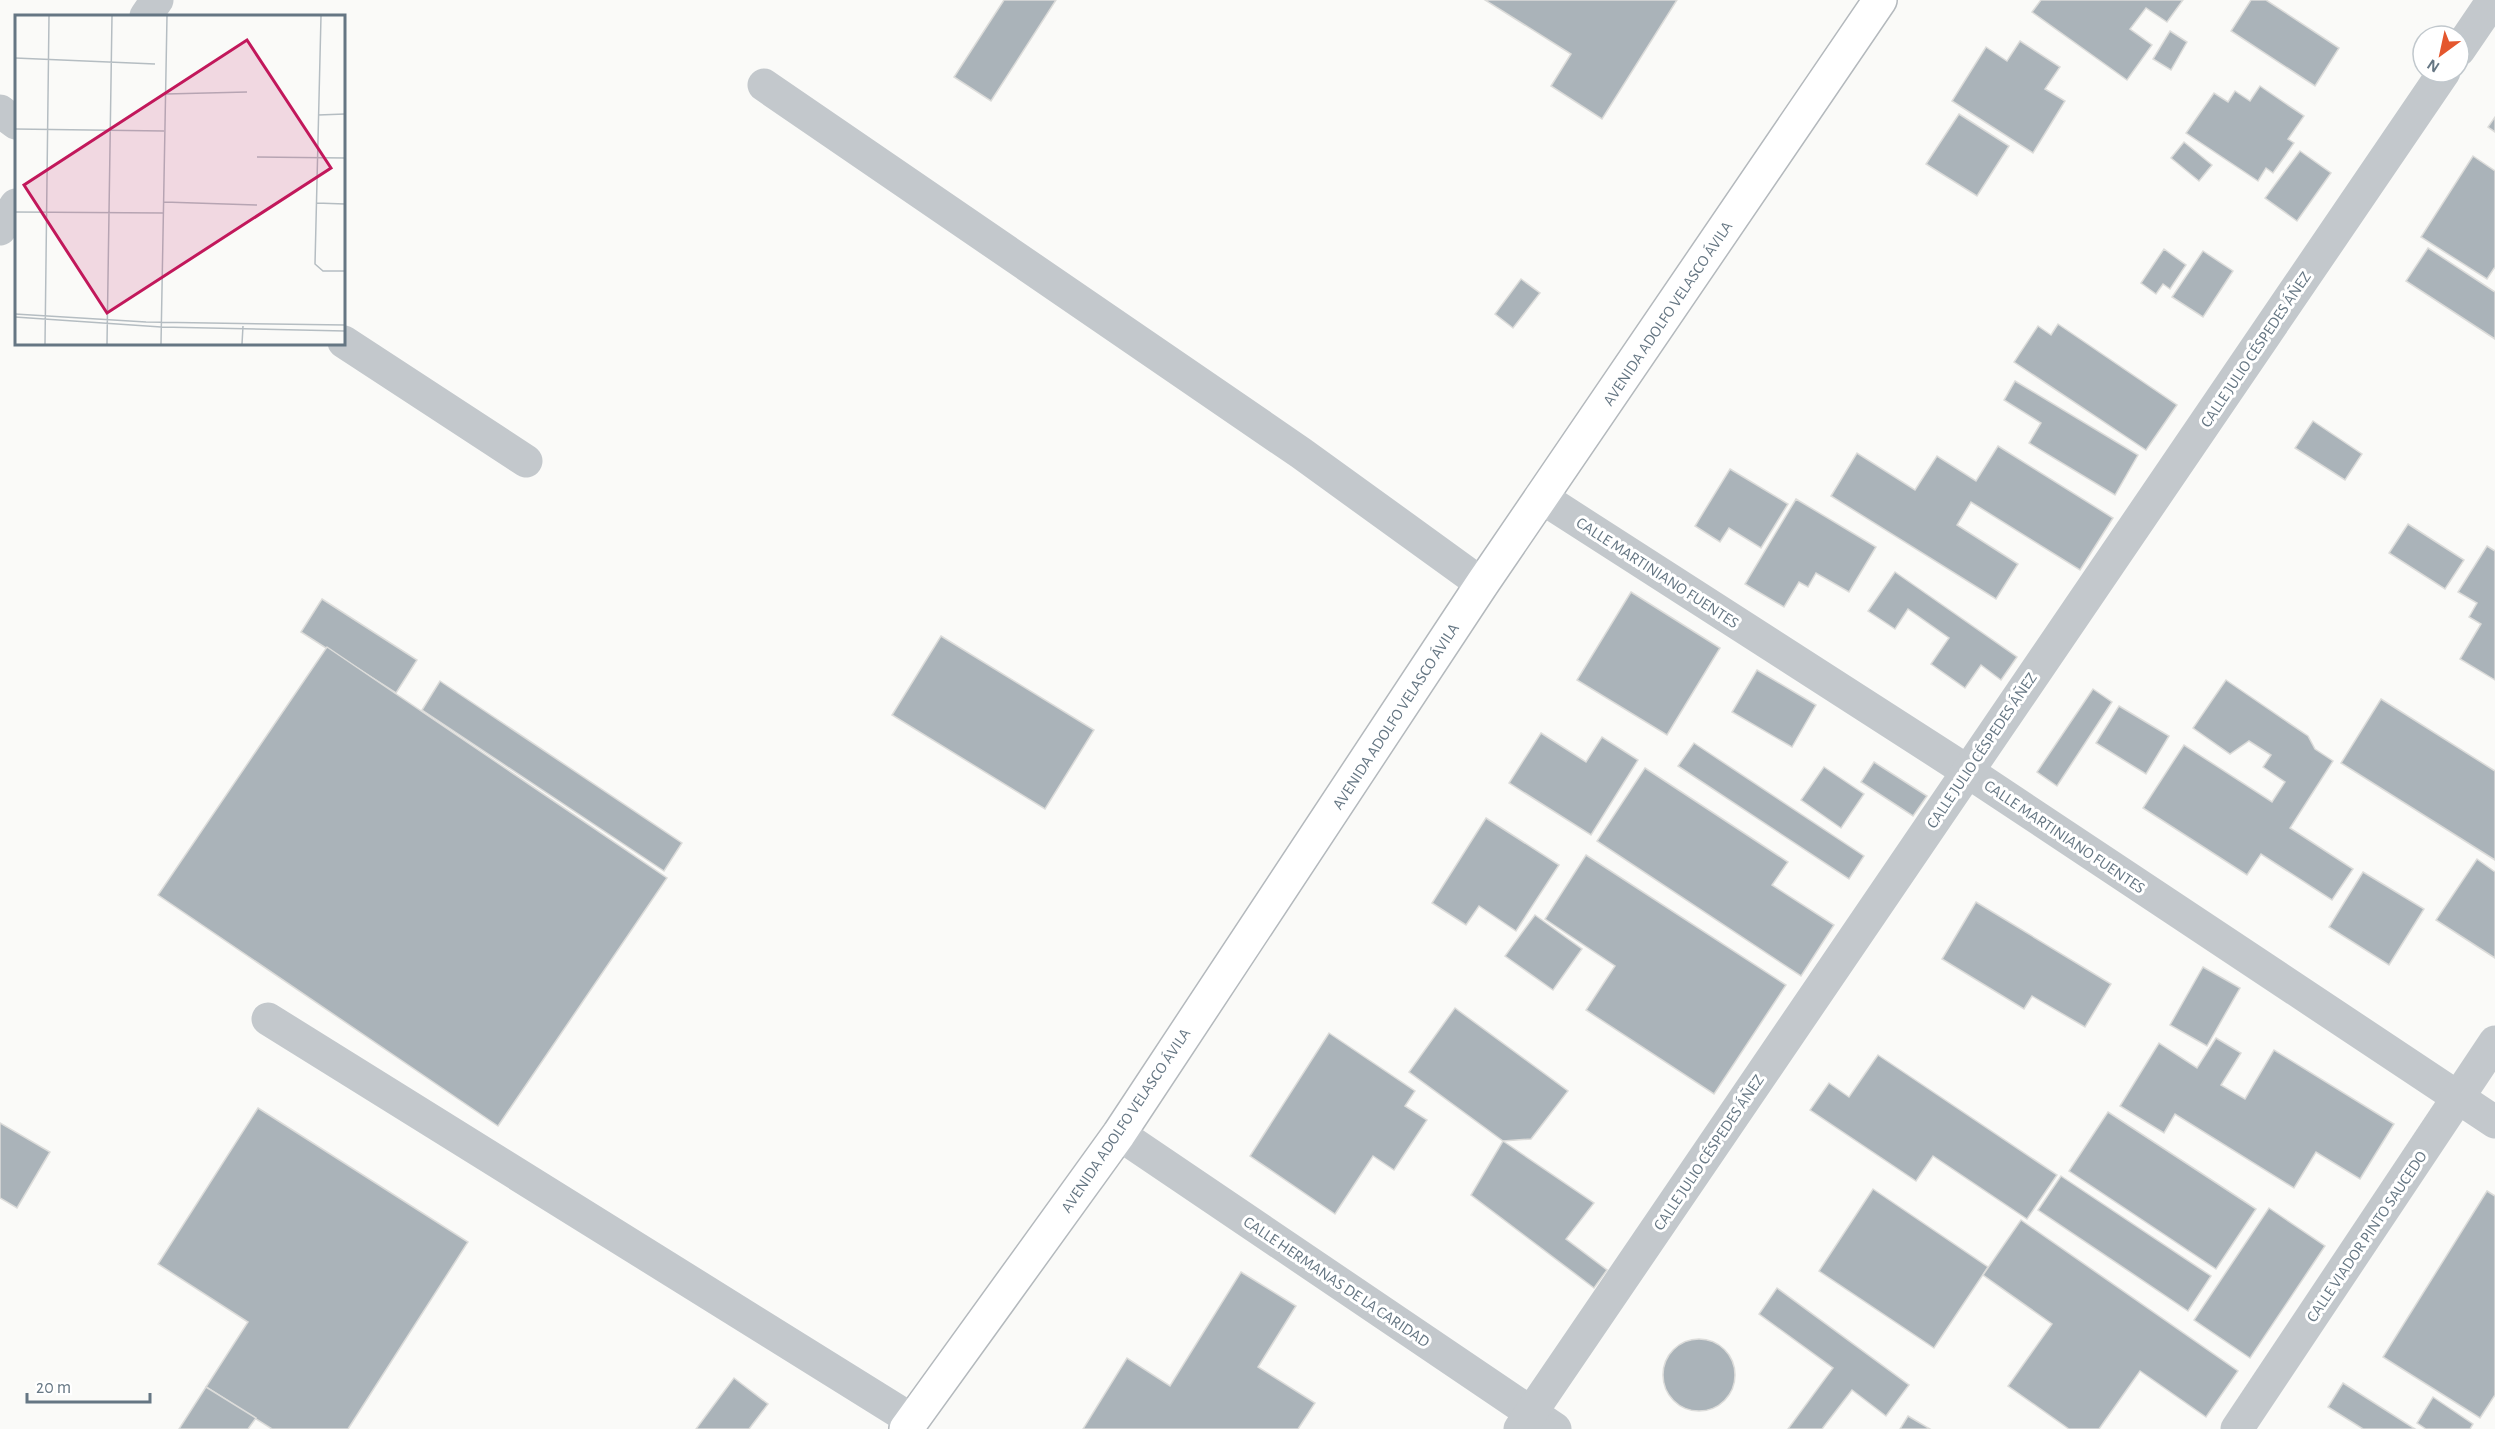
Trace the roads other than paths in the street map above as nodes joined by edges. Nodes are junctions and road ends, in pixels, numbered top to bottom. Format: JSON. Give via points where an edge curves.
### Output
{"nodes":[{"id":1,"x":157,"y":0,"type":"edge"},
{"id":2,"x":1880,"y":0,"type":"edge"},
{"id":3,"x":2493,"y":0,"type":"edge"},
{"id":4,"x":147,"y":15,"type":"edge"},
{"id":5,"x":2471,"y":32,"type":"edge"},
{"id":6,"x":2436,"y":84,"type":"edge"},
{"id":7,"x":764,"y":85,"type":"dead end"},
{"id":8,"x":0,"y":111,"type":"edge"},
{"id":9,"x":15,"y":122,"type":"edge"},
{"id":10,"x":15,"y":206,"type":"edge"},
{"id":11,"x":0,"y":229,"type":"edge"},
{"id":12,"x":345,"y":343,"type":"edge"},
{"id":13,"x":526,"y":460,"type":"dead end"},
{"id":14,"x":1541,"y":497,"type":"junction"},
{"id":15,"x":1482,"y":584,"type":"junction"},
{"id":16,"x":1967,"y":771,"type":"junction"},
{"id":17,"x":268,"y":1018,"type":"dead end"},
{"id":18,"x":2495,"y":1042,"type":"edge"},
{"id":19,"x":2458,"y":1098,"type":"junction"},
{"id":20,"x":2495,"y":1122,"type":"edge"},
{"id":21,"x":1119,"y":1134,"type":"junction"},
{"id":22,"x":909,"y":1424,"type":"edge"},
{"id":23,"x":1535,"y":1424,"type":"edge"},
{"id":24,"x":2237,"y":1429,"type":"edge"}],
"edges":[{"from":1,"to":4,"type":"street"},
{"from":2,"to":14,"type":"highway","name":"AVENIDA ADOLFO VELASCO ÁVILA"},
{"from":3,"to":5,"type":"street"},
{"from":6,"to":16,"type":"street","name":"CALLE JULIO CÉSPEDES ÁÑEZ"},
{"from":7,"to":15,"type":"street","via":[[1301,453]]},
{"from":8,"to":9,"type":"street"},
{"from":10,"to":11,"type":"street"},
{"from":12,"to":13,"type":"street"},
{"from":14,"to":15,"type":"highway","name":"AVENIDA ADOLFO VELASCO ÁVILA"},
{"from":14,"to":16,"type":"street","name":"CALLE MARTINIANO FUENTES"},
{"from":15,"to":21,"type":"highway","name":"AVENIDA ADOLFO VELASCO ÁVILA"},
{"from":16,"to":19,"type":"street","name":"CALLE MARTINIANO FUENTES"},
{"from":16,"to":23,"type":"street","name":"CALLE JULIO CÉSPEDES ÁÑEZ"},
{"from":17,"to":22,"type":"street"},
{"from":18,"to":19,"type":"street","name":"CALLE VIADOR PINTO SAUCEDO"},
{"from":19,"to":20,"type":"street","name":"CALLE MARTINIANO FUENTES"},
{"from":19,"to":24,"type":"street","name":"CALLE VIADOR PINTO SAUCEDO"},
{"from":21,"to":22,"type":"highway","name":"AVENIDA ADOLFO VELASCO ÁVILA"},
{"from":21,"to":23,"type":"street","name":"CALLE HERMANAS DE LA CARIDAD"}]}
